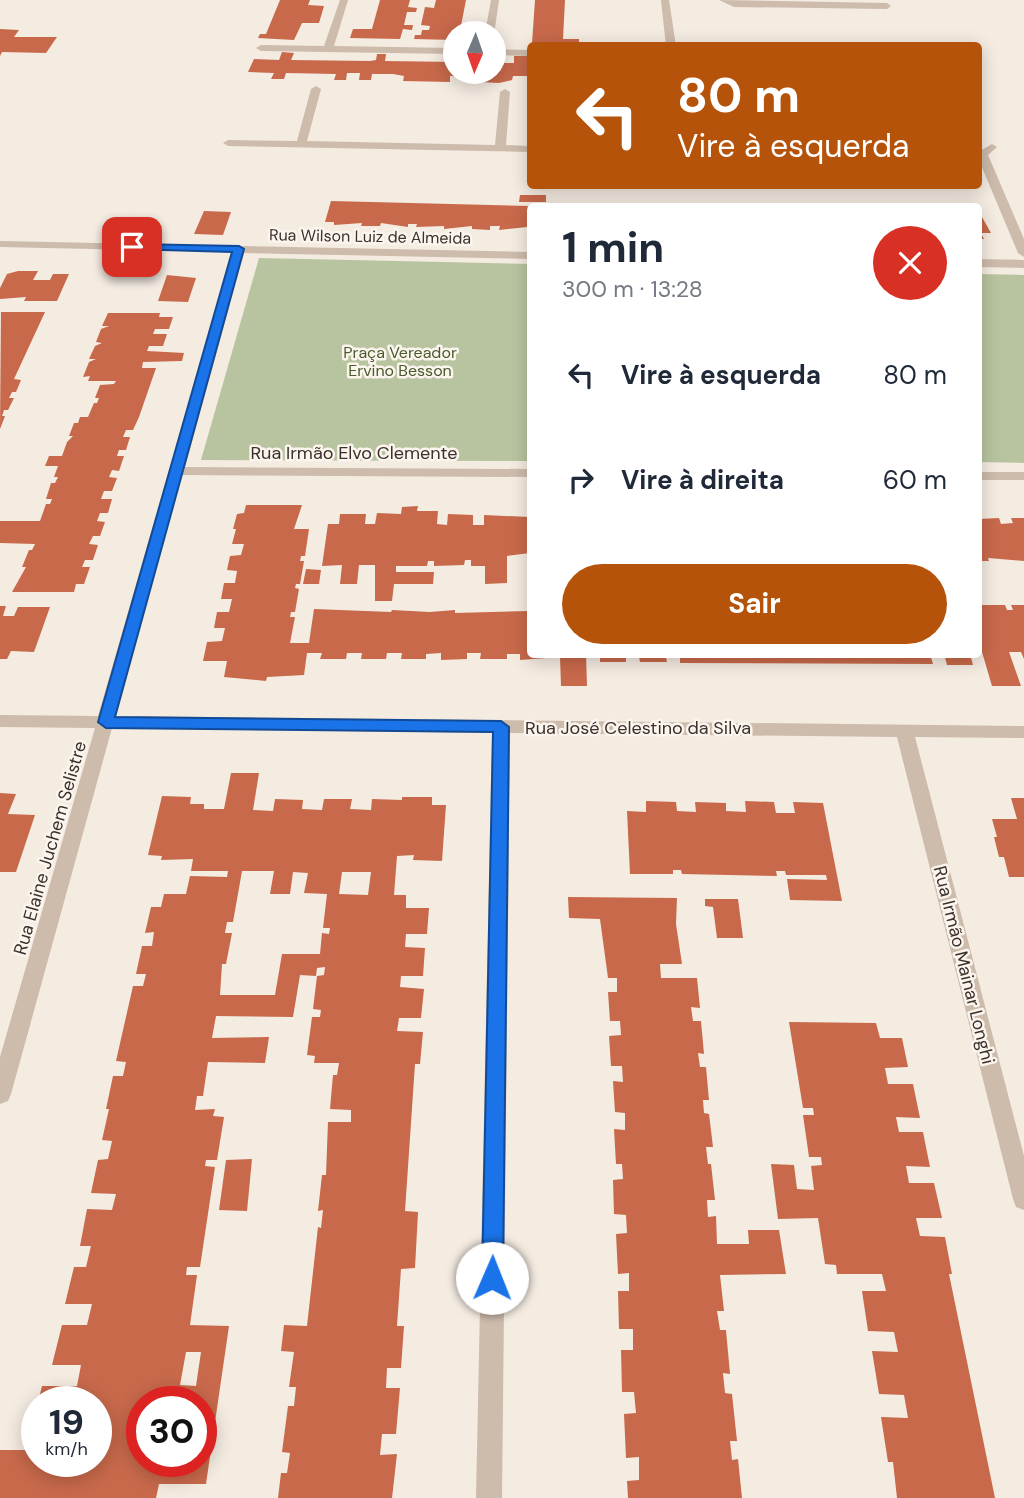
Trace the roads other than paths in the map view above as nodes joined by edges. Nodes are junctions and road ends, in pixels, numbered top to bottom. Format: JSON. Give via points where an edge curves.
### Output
{"nodes":[{"id":1,"x":344,"y":0,"type":"edge"},
{"id":2,"x":495,"y":0,"type":"edge"},
{"id":3,"x":665,"y":0,"type":"edge"},
{"id":4,"x":723,"y":0,"type":"edge"},
{"id":5,"x":887,"y":6,"type":"dead end"},
{"id":6,"x":492,"y":21,"type":"edge"},
{"id":7,"x":670,"y":42,"type":"edge"},
{"id":8,"x":261,"y":48,"type":"dead end"},
{"id":9,"x":328,"y":49,"type":"junction"},
{"id":10,"x":443,"y":51,"type":"edge"},
{"id":11,"x":506,"y":52,"type":"edge"},
{"id":12,"x":527,"y":52,"type":"edge"},
{"id":13,"x":316,"y":89,"type":"dead end"},
{"id":14,"x":505,"y":92,"type":"dead end"},
{"id":15,"x":228,"y":143,"type":"dead end"},
{"id":16,"x":301,"y":145,"type":"junction"},
{"id":17,"x":992,"y":147,"type":"dead end"},
{"id":18,"x":500,"y":149,"type":"junction"},
{"id":19,"x":527,"y":149,"type":"edge"},
{"id":20,"x":0,"y":244,"type":"edge"},
{"id":21,"x":239,"y":249,"type":"junction"},
{"id":22,"x":1024,"y":253,"type":"edge"},
{"id":23,"x":527,"y":255,"type":"edge"},
{"id":24,"x":982,"y":263,"type":"edge"},
{"id":25,"x":1024,"y":264,"type":"edge"},
{"id":26,"x":177,"y":471,"type":"junction"},
{"id":27,"x":527,"y":474,"type":"edge"},
{"id":28,"x":982,"y":476,"type":"edge"},
{"id":29,"x":1024,"y":476,"type":"edge"},
{"id":30,"x":0,"y":722,"type":"edge"},
{"id":31,"x":106,"y":722,"type":"junction"},
{"id":32,"x":501,"y":727,"type":"junction"},
{"id":33,"x":904,"y":730,"type":"junction"},
{"id":34,"x":1024,"y":732,"type":"edge"},
{"id":35,"x":0,"y":1094,"type":"edge"},
{"id":36,"x":1024,"y":1199,"type":"edge"},
{"id":37,"x":489,"y":1498,"type":"edge"}],
"edges":[{"from":1,"to":9,"type":"street"},
{"from":2,"to":6,"type":"street"},
{"from":3,"to":7,"type":"street"},
{"from":4,"to":5,"type":"street","via":[[734,4]]},
{"from":8,"to":9,"type":"street"},
{"from":9,"to":10,"type":"street"},
{"from":11,"to":12,"type":"street"},
{"from":13,"to":16,"type":"street"},
{"from":14,"to":18,"type":"street"},
{"from":15,"to":16,"type":"street"},
{"from":16,"to":18,"type":"street"},
{"from":17,"to":22,"type":"street","via":[[982,154]]},
{"from":18,"to":19,"type":"street"},
{"from":20,"to":21,"type":"street","name":"Rua Wilson Luiz de Almeida"},
{"from":21,"to":23,"type":"street","name":"Rua Wilson Luiz de Almeida"},
{"from":21,"to":26,"type":"street","name":"Rua Elaine Juchem Selistre"},
{"from":24,"to":25,"type":"street"},
{"from":26,"to":27,"type":"street","name":"Rua Irmão Elvo Clemente"},
{"from":26,"to":31,"type":"street","name":"Rua Elaine Juchem Selistre"},
{"from":28,"to":29,"type":"street"},
{"from":30,"to":31,"type":"street","name":"Rua José Celestino da Silva"},
{"from":31,"to":32,"type":"street","name":"Rua José Celestino da Silva"},
{"from":31,"to":35,"type":"street","name":"Rua Elaine Juchem Selistre"},
{"from":32,"to":33,"type":"street","name":"Rua José Celestino da Silva"},
{"from":32,"to":37,"type":"street"},
{"from":33,"to":34,"type":"street","name":"Rua José Celestino da Silva"},
{"from":33,"to":36,"type":"street","name":"Rua Irmão Mainar Longhi"}]}
